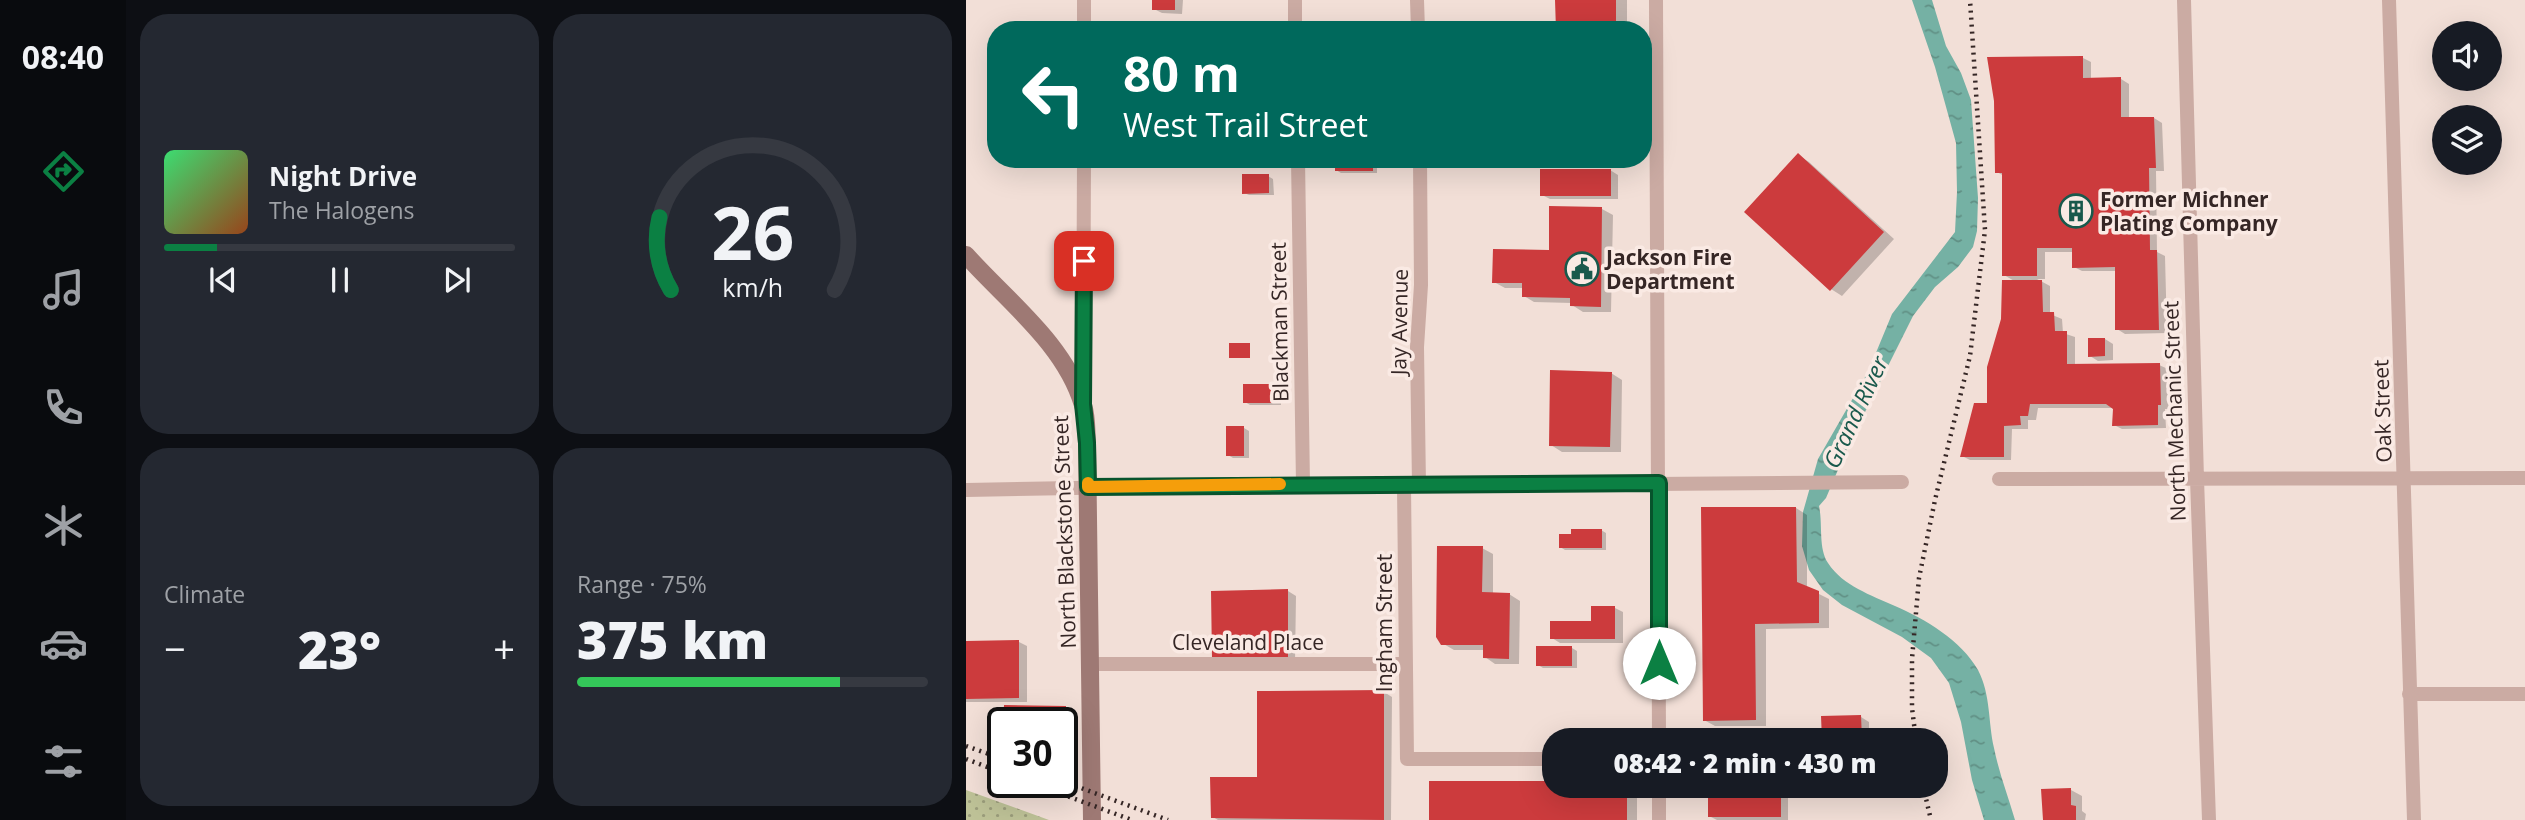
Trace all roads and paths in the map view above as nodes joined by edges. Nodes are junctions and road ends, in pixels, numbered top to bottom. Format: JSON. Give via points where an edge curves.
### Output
{"nodes":[{"id":1,"x":1084,"y":0,"type":"edge"},
{"id":2,"x":1295,"y":0,"type":"edge"},
{"id":3,"x":1417,"y":0,"type":"edge"},
{"id":4,"x":1656,"y":0,"type":"edge"},
{"id":5,"x":2184,"y":0,"type":"edge"},
{"id":6,"x":2389,"y":0,"type":"edge"},
{"id":7,"x":1084,"y":21,"type":"edge"},
{"id":8,"x":1295,"y":21,"type":"edge"},
{"id":9,"x":1418,"y":21,"type":"edge"},
{"id":10,"x":1084,"y":168,"type":"edge"},
{"id":11,"x":1298,"y":168,"type":"edge"},
{"id":12,"x":1420,"y":168,"type":"edge"},
{"id":13,"x":966,"y":255,"type":"edge"},
{"id":14,"x":1083,"y":404,"type":"junction"},
{"id":15,"x":2405,"y":478,"type":"junction"},
{"id":16,"x":2525,"y":478,"type":"edge"},
{"id":17,"x":1999,"y":479,"type":"dead end"},
{"id":18,"x":2197,"y":479,"type":"junction"},
{"id":19,"x":1902,"y":482,"type":"dead end"},
{"id":20,"x":1659,"y":483,"type":"junction"},
{"id":21,"x":1303,"y":484,"type":"junction"},
{"id":22,"x":1412,"y":486,"type":"junction"},
{"id":23,"x":1088,"y":487,"type":"junction"},
{"id":24,"x":966,"y":490,"type":"edge"},
{"id":25,"x":1090,"y":664,"type":"junction"},
{"id":26,"x":1405,"y":664,"type":"junction"},
{"id":27,"x":2409,"y":694,"type":"junction"},
{"id":28,"x":2525,"y":694,"type":"edge"},
{"id":29,"x":1659,"y":728,"type":"edge"},
{"id":30,"x":1542,"y":759,"type":"edge"},
{"id":31,"x":1659,"y":798,"type":"edge"},
{"id":32,"x":1092,"y":820,"type":"edge"},
{"id":33,"x":1659,"y":820,"type":"edge"},
{"id":34,"x":2210,"y":820,"type":"edge"},
{"id":35,"x":2414,"y":820,"type":"edge"}],
"edges":[{"from":1,"to":7,"type":"street"},
{"from":2,"to":8,"type":"street"},
{"from":3,"to":9,"type":"street"},
{"from":4,"to":20,"type":"street"},
{"from":5,"to":18,"type":"street","name":"North Mechanic Street"},
{"from":6,"to":15,"type":"street","name":"Oak Street"},
{"from":10,"to":14,"type":"street","name":"North Blackstone Street"},
{"from":11,"to":21,"type":"street","name":"Blackman Street"},
{"from":12,"to":22,"type":"street","name":"Jay Avenue","via":[[1421,285]]},
{"from":13,"to":14,"type":"main road","via":[[1057,355]]},
{"from":14,"to":23,"type":"main road","name":"North Blackstone Street"},
{"from":15,"to":16,"type":"street"},
{"from":15,"to":18,"type":"street"},
{"from":15,"to":27,"type":"street","name":"Oak Street"},
{"from":17,"to":18,"type":"street"},
{"from":18,"to":34,"type":"street","name":"North Mechanic Street"},
{"from":19,"to":20,"type":"street"},
{"from":20,"to":22,"type":"street"},
{"from":20,"to":29,"type":"street"},
{"from":21,"to":22,"type":"street"},
{"from":21,"to":23,"type":"street"},
{"from":22,"to":26,"type":"street","name":"Ingham Street"},
{"from":23,"to":24,"type":"street"},
{"from":23,"to":25,"type":"main road","name":"North Blackstone Street"},
{"from":25,"to":26,"type":"street","name":"Cleveland Place"},
{"from":25,"to":32,"type":"main road","name":"North Blackstone Street"},
{"from":26,"to":30,"type":"street","name":"Ingham Street","via":[[1407,759]]},
{"from":27,"to":28,"type":"street"},
{"from":27,"to":35,"type":"street","name":"Oak Street"},
{"from":31,"to":33,"type":"street"}]}
